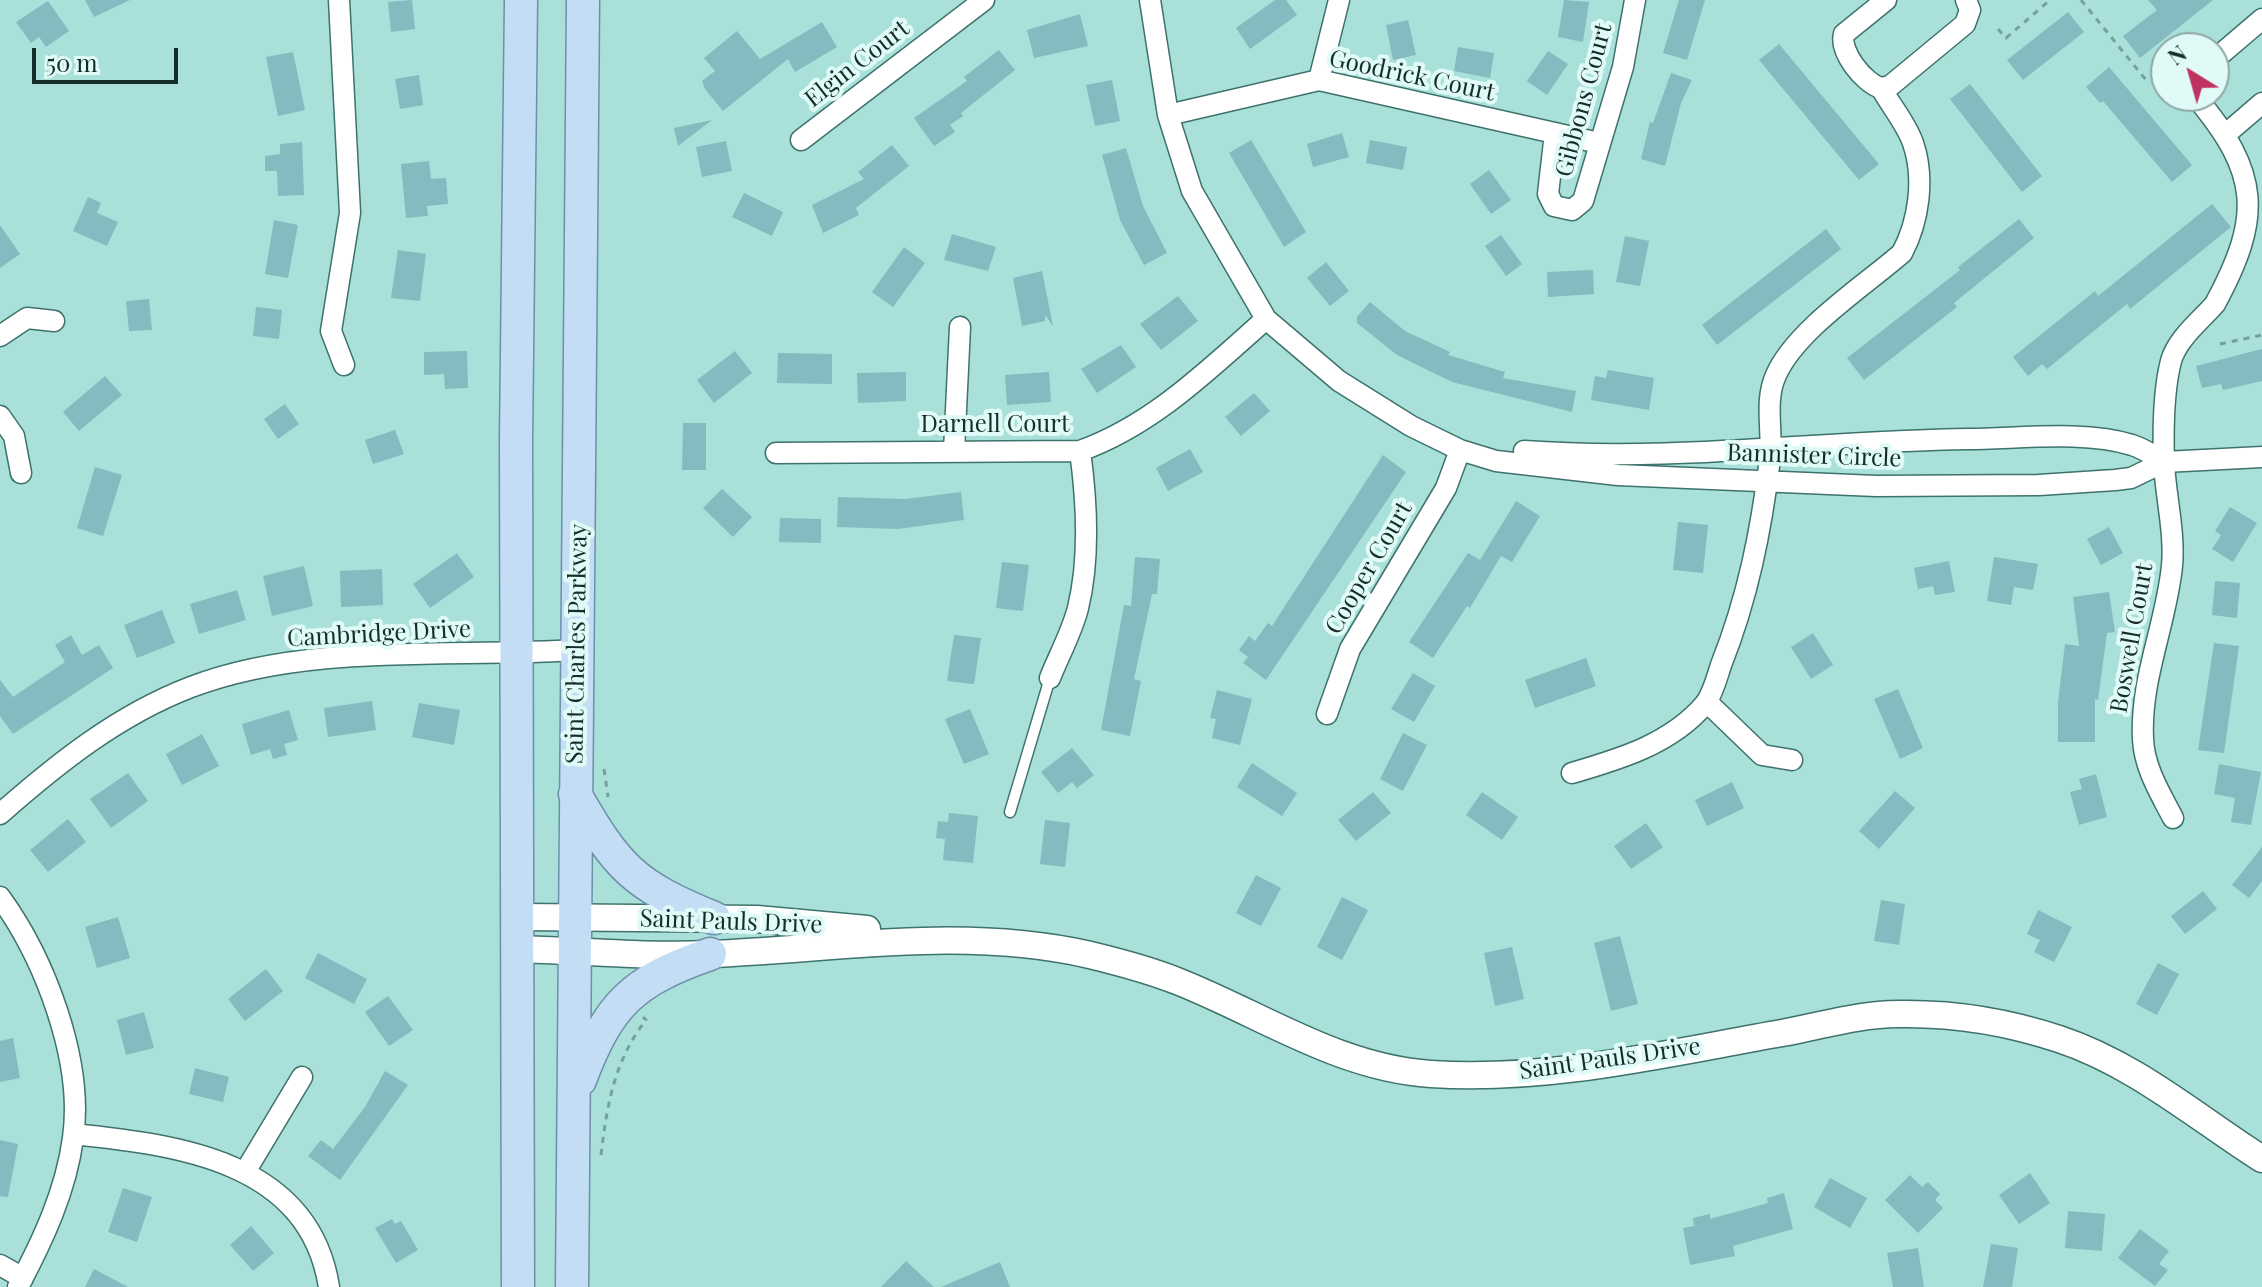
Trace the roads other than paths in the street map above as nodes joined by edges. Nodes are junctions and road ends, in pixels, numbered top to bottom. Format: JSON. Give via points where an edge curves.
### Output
{"nodes":[{"id":1,"x":339,"y":0,"type":"edge"},
{"id":2,"x":521,"y":0,"type":"edge"},
{"id":3,"x":583,"y":0,"type":"edge"},
{"id":4,"x":984,"y":0,"type":"edge"},
{"id":5,"x":1150,"y":0,"type":"edge"},
{"id":6,"x":1339,"y":0,"type":"edge"},
{"id":7,"x":1635,"y":0,"type":"edge"},
{"id":8,"x":1886,"y":0,"type":"edge"},
{"id":9,"x":1966,"y":0,"type":"edge"},
{"id":10,"x":956,"y":8,"type":"edge"},
{"id":11,"x":2262,"y":19,"type":"edge"},
{"id":12,"x":2230,"y":46,"type":"edge"},
{"id":13,"x":1319,"y":80,"type":"junction"},
{"id":14,"x":1881,"y":88,"type":"junction"},
{"id":15,"x":2262,"y":103,"type":"edge"},
{"id":16,"x":2208,"y":112,"type":"edge"},
{"id":17,"x":1168,"y":115,"type":"junction"},
{"id":18,"x":1555,"y":133,"type":"junction"},
{"id":19,"x":2226,"y":134,"type":"junction"},
{"id":20,"x":801,"y":140,"type":"dead end"},
{"id":21,"x":1599,"y":143,"type":"junction"},
{"id":22,"x":1266,"y":319,"type":"junction"},
{"id":23,"x":54,"y":321,"type":"dead end"},
{"id":24,"x":960,"y":327,"type":"dead end"},
{"id":25,"x":0,"y":336,"type":"edge"},
{"id":26,"x":344,"y":365,"type":"dead end"},
{"id":27,"x":0,"y":416,"type":"edge"},
{"id":28,"x":1771,"y":449,"type":"junction"},
{"id":29,"x":1460,"y":450,"type":"junction"},
{"id":30,"x":954,"y":451,"type":"junction"},
{"id":31,"x":1080,"y":451,"type":"junction"},
{"id":32,"x":776,"y":453,"type":"dead end"},
{"id":33,"x":2262,"y":457,"type":"edge"},
{"id":34,"x":2164,"y":462,"type":"junction"},
{"id":35,"x":21,"y":473,"type":"dead end"},
{"id":36,"x":1767,"y":482,"type":"junction"},
{"id":37,"x":577,"y":650,"type":"junction"},
{"id":38,"x":516,"y":654,"type":"junction"},
{"id":39,"x":1050,"y":678,"type":"joint"},
{"id":40,"x":1707,"y":702,"type":"junction"},
{"id":41,"x":1327,"y":714,"type":"dead end"},
{"id":42,"x":1792,"y":760,"type":"dead end"},
{"id":43,"x":1572,"y":773,"type":"dead end"},
{"id":44,"x":575,"y":793,"type":"junction"},
{"id":45,"x":1010,"y":812,"type":"dead end"},
{"id":46,"x":0,"y":814,"type":"edge"},
{"id":47,"x":2173,"y":818,"type":"dead end"},
{"id":48,"x":0,"y":897,"type":"edge"},
{"id":49,"x":519,"y":917,"type":"junction"},
{"id":50,"x":575,"y":917,"type":"junction"},
{"id":51,"x":714,"y":918,"type":"junction"},
{"id":52,"x":942,"y":939,"type":"junction"},
{"id":53,"x":520,"y":949,"type":"junction"},
{"id":54,"x":574,"y":951,"type":"junction"},
{"id":55,"x":710,"y":954,"type":"junction"},
{"id":56,"x":302,"y":1077,"type":"dead end"},
{"id":57,"x":573,"y":1098,"type":"junction"},
{"id":58,"x":74,"y":1134,"type":"junction"},
{"id":59,"x":2262,"y":1159,"type":"edge"},
{"id":60,"x":245,"y":1172,"type":"junction"},
{"id":61,"x":0,"y":1265,"type":"edge"},
{"id":62,"x":21,"y":1282,"type":"edge"},
{"id":63,"x":329,"y":1287,"type":"edge"},
{"id":64,"x":518,"y":1287,"type":"edge"},
{"id":65,"x":572,"y":1287,"type":"edge"}],
"edges":[{"from":1,"to":26,"type":"street","via":[[350,201],[331,331]]},
{"from":2,"to":38,"type":"main road"},
{"from":3,"to":37,"type":"main road","name":"Saint Charles Parkway"},
{"from":4,"to":10,"type":"street","name":"Elgin Court"},
{"from":5,"to":17,"type":"street","name":"Bannister Circle"},
{"from":6,"to":13,"type":"street"},
{"from":7,"to":21,"type":"street","name":"Gibbons Court","via":[[1623,67]]},
{"from":8,"to":14,"type":"street","via":[[1844,34],[1842,42],[1873,86]]},
{"from":9,"to":14,"type":"street","via":[[1970,10],[1965,24]]},
{"from":10,"to":20,"type":"street","name":"Elgin Court"},
{"from":11,"to":12,"type":"street"},
{"from":13,"to":17,"type":"street","name":"Goodrick Court"},
{"from":13,"to":18,"type":"street","name":"Goodrick Court"},
{"from":14,"to":28,"type":"street","via":[[1906,128],[1917,161],[1912,235],[1902,253],[1783,361],[1770,394]]},
{"from":15,"to":19,"type":"street"},
{"from":16,"to":19,"type":"street","name":"Boswell Court"},
{"from":17,"to":22,"type":"street","name":"Bannister Circle","via":[[1192,191]]},
{"from":18,"to":21,"type":"street","name":"Goodrick Court"},
{"from":18,"to":21,"type":"street","name":"Gibbons Court","via":[[1548,194],[1554,206],[1572,210],[1583,201]]},
{"from":19,"to":34,"type":"street","name":"Boswell Court","via":[[2253,175],[2257,237],[2238,278],[2172,357]]},
{"from":22,"to":29,"type":"street","name":"Bannister Circle","via":[[1339,381]]},
{"from":22,"to":31,"type":"street","name":"Darnell Court","via":[[1155,414],[1112,440]]},
{"from":23,"to":25,"type":"street","via":[[27,318]]},
{"from":24,"to":30,"type":"street"},
{"from":27,"to":35,"type":"street","via":[[14,436]]},
{"from":28,"to":29,"type":"street","name":"Bannister Circle","via":[[1627,455]]},
{"from":28,"to":34,"type":"street","name":"Bannister Circle","via":[[1870,440],[2022,437],[2132,445]]},
{"from":28,"to":36,"type":"street"},
{"from":29,"to":36,"type":"street","name":"Bannister Circle","via":[[1496,461],[1618,475]]},
{"from":29,"to":41,"type":"street","name":"Cooper Court","via":[[1446,488],[1350,649]]},
{"from":30,"to":31,"type":"street","name":"Darnell Court"},
{"from":30,"to":32,"type":"street","name":"Darnell Court"},
{"from":31,"to":39,"type":"street","via":[[1085,489],[1082,586],[1078,610]]},
{"from":33,"to":34,"type":"street","name":"Bannister Circle"},
{"from":34,"to":36,"type":"street","name":"Bannister Circle","via":[[2131,478],[2039,485]]},
{"from":34,"to":47,"type":"street","name":"Boswell Court","via":[[2172,563],[2149,668],[2143,737],[2148,764]]},
{"from":36,"to":40,"type":"street","via":[[1749,585]]},
{"from":37,"to":38,"type":"street","name":"Cambridge Drive"},
{"from":37,"to":44,"type":"main road","name":"Saint Charles Parkway"},
{"from":38,"to":46,"type":"street","name":"Cambridge Drive","via":[[314,659],[225,676],[169,697],[110,729]]},
{"from":38,"to":49,"type":"main road"},
{"from":39,"to":45,"type":"lane"},
{"from":40,"to":42,"type":"street","via":[[1762,755]]},
{"from":40,"to":43,"type":"street","via":[[1649,746]]},
{"from":44,"to":50,"type":"main road","name":"Saint Charles Parkway"},
{"from":44,"to":51,"type":"main road","via":[[634,877],[660,896]]},
{"from":48,"to":58,"type":"street","via":[[38,960],[64,1032]]},
{"from":49,"to":50,"type":"street","name":"Saint Pauls Drive"},
{"from":49,"to":53,"type":"main road"},
{"from":50,"to":51,"type":"street","name":"Saint Pauls Drive"},
{"from":50,"to":54,"type":"main road","name":"Saint Charles Parkway"},
{"from":51,"to":52,"type":"street","name":"Saint Pauls Drive"},
{"from":52,"to":55,"type":"street","name":"Saint Pauls Drive"},
{"from":52,"to":59,"type":"street","name":"Saint Pauls Drive","via":[[1015,942],[1117,963],[1176,980],[1313,1044],[1387,1067],[1433,1074],[1568,1069],[1893,1014],[1990,1022],[2061,1040],[2107,1060]]},
{"from":53,"to":54,"type":"street","name":"Saint Pauls Drive"},
{"from":53,"to":64,"type":"main road"},
{"from":54,"to":55,"type":"street","name":"Saint Pauls Drive"},
{"from":54,"to":57,"type":"main road","name":"Saint Charles Parkway"},
{"from":55,"to":57,"type":"main road","via":[[666,971],[629,996],[599,1032]]},
{"from":56,"to":60,"type":"street"},
{"from":57,"to":65,"type":"main road","name":"Saint Charles Parkway"},
{"from":58,"to":60,"type":"street","via":[[185,1149]]},
{"from":58,"to":62,"type":"street","via":[[55,1210]]},
{"from":60,"to":63,"type":"street","via":[[290,1207],[316,1247]]},
{"from":61,"to":62,"type":"street"}]}
